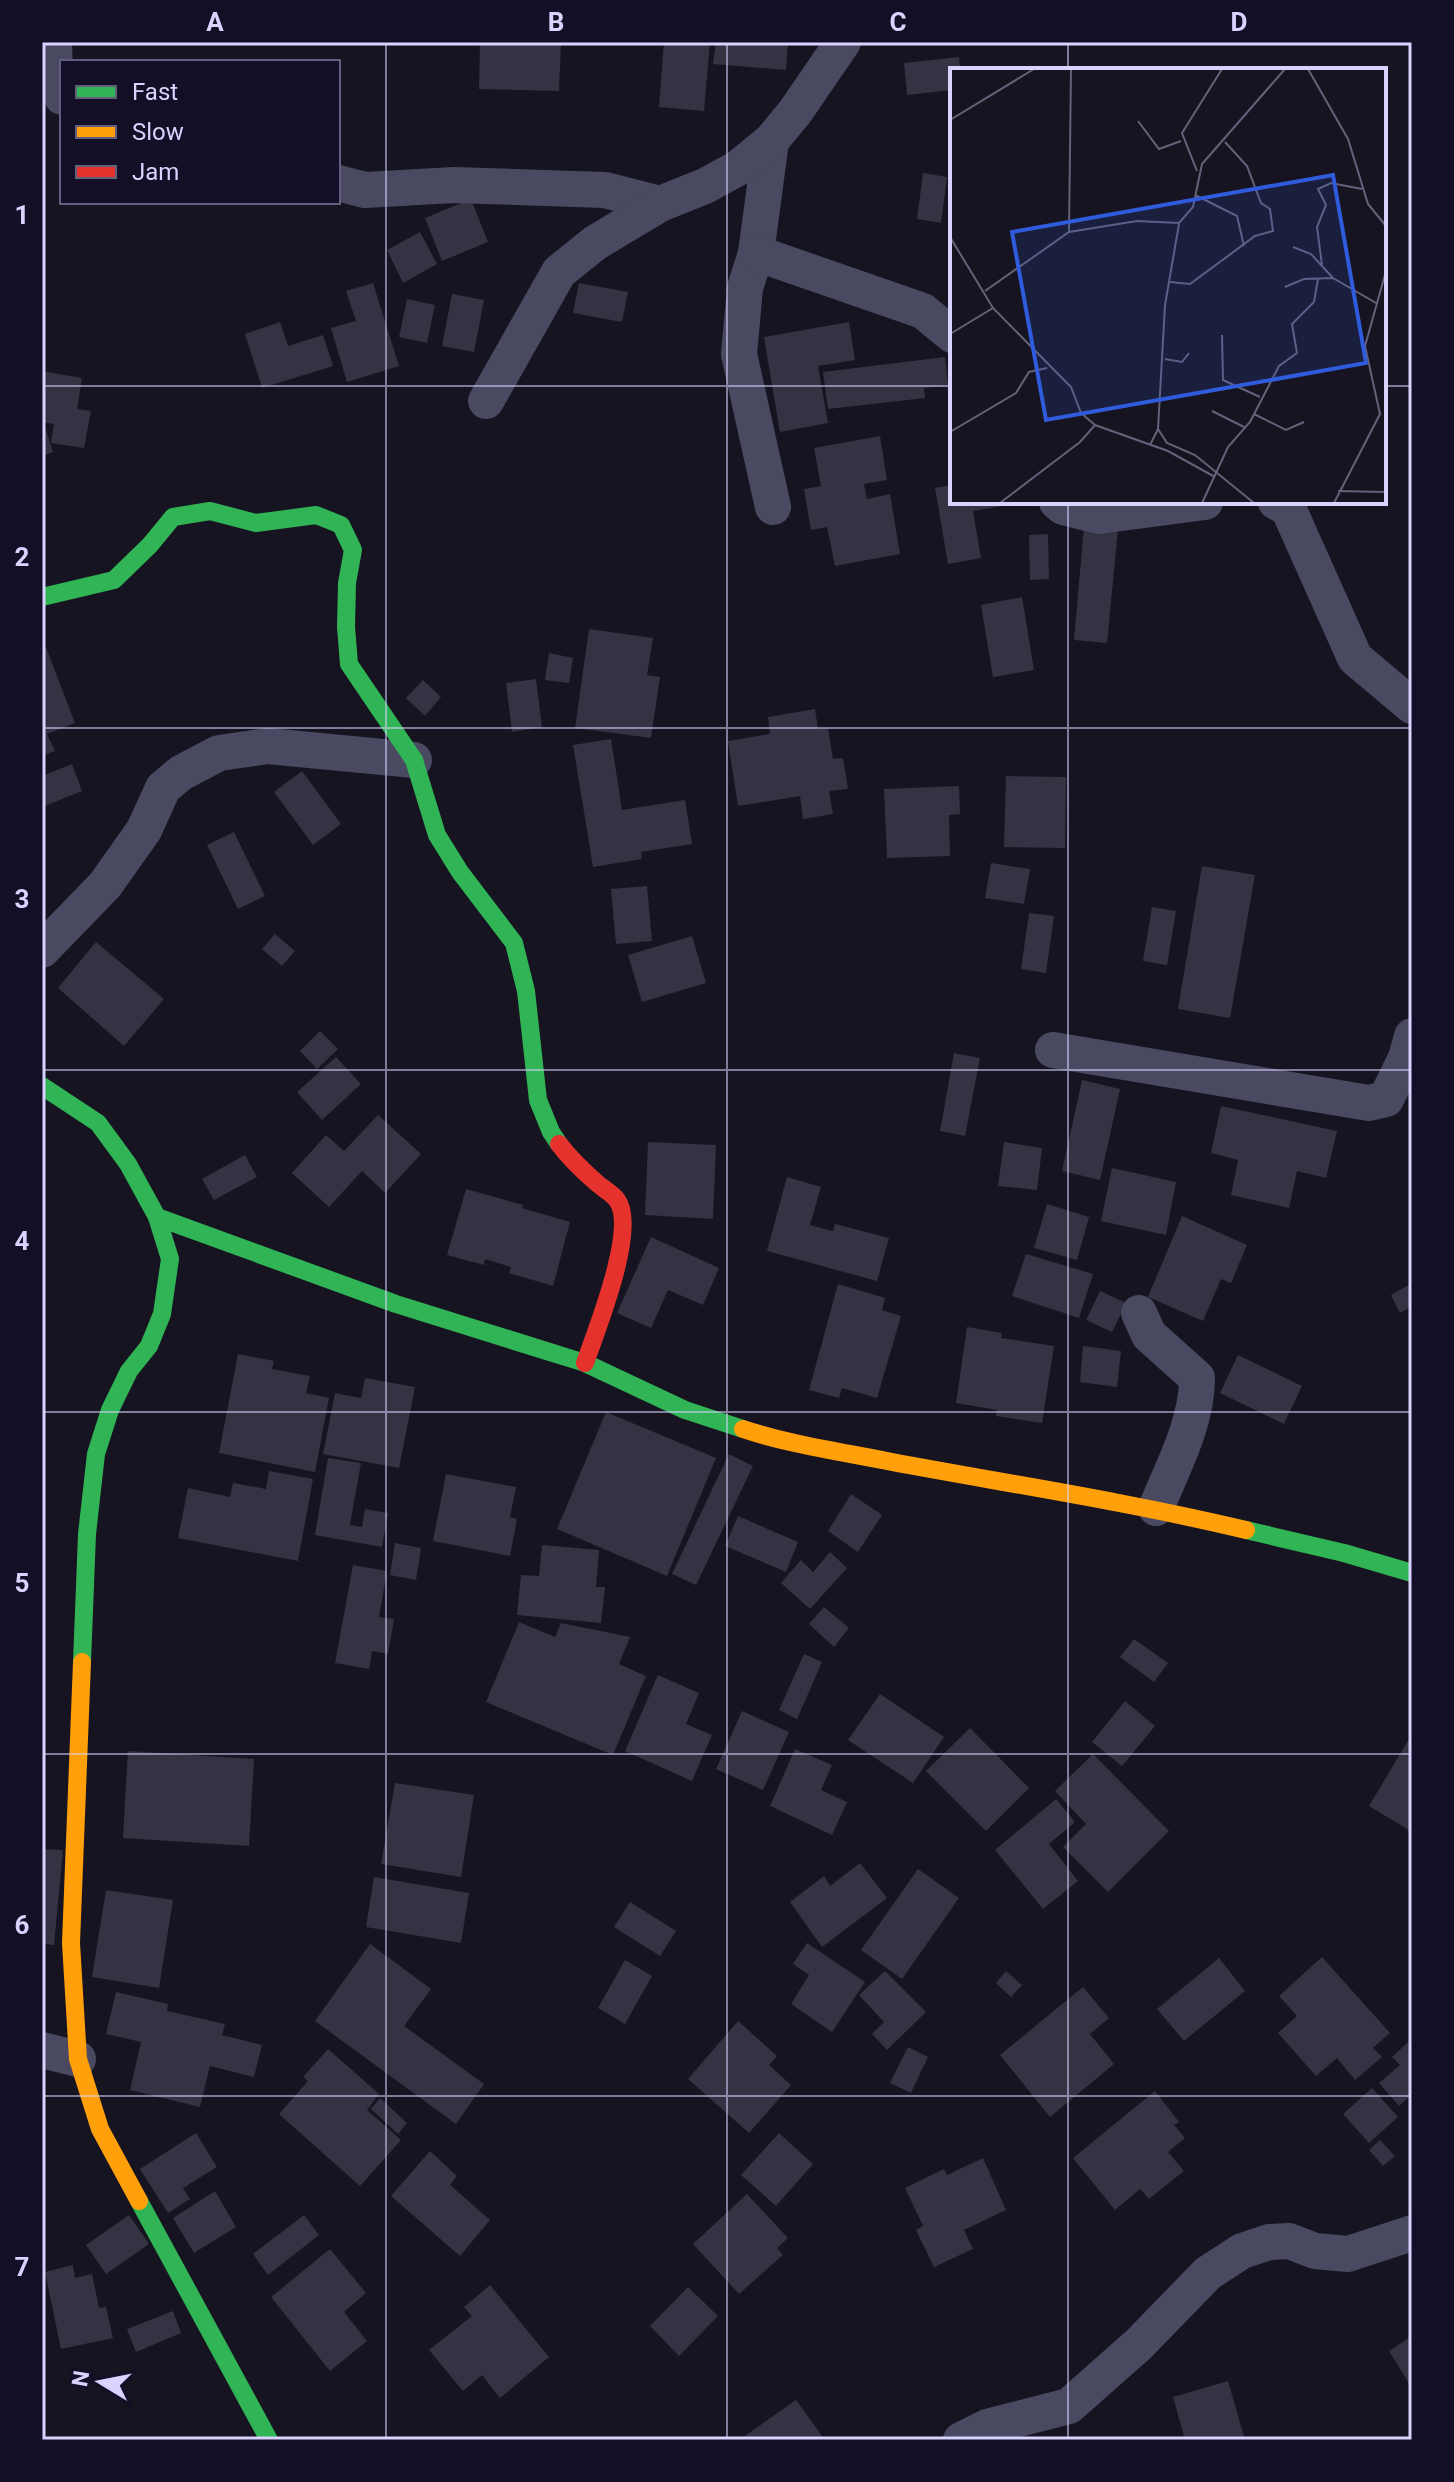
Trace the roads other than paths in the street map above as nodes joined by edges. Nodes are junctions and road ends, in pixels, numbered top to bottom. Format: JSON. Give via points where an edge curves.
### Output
{"nodes":[{"id":1,"x":54,"y":42,"type":"edge"},
{"id":2,"x":843,"y":42,"type":"edge"},
{"id":3,"x":60,"y":90,"type":"edge"},
{"id":4,"x":771,"y":141,"type":"junction"},
{"id":5,"x":340,"y":184,"type":"edge"},
{"id":6,"x":660,"y":204,"type":"junction"},
{"id":7,"x":756,"y":253,"type":"junction"},
{"id":8,"x":950,"y":333,"type":"edge"},
{"id":9,"x":486,"y":401,"type":"dead end"},
{"id":10,"x":1059,"y":504,"type":"edge"},
{"id":11,"x":1190,"y":504,"type":"edge"},
{"id":12,"x":1280,"y":504,"type":"edge"},
{"id":13,"x":773,"y":507,"type":"dead end"},
{"id":14,"x":42,"y":597,"type":"edge"},
{"id":15,"x":1412,"y":706,"type":"edge"},
{"id":16,"x":414,"y":760,"type":"junction"},
{"id":17,"x":42,"y":950,"type":"edge"},
{"id":18,"x":1412,"y":1036,"type":"edge"},
{"id":19,"x":1053,"y":1050,"type":"dead end"},
{"id":20,"x":42,"y":1086,"type":"edge"},
{"id":21,"x":157,"y":1217,"type":"junction"},
{"id":22,"x":1139,"y":1313,"type":"dead end"},
{"id":23,"x":585,"y":1363,"type":"junction"},
{"id":24,"x":1156,"y":1508,"type":"junction"},
{"id":25,"x":1412,"y":1573,"type":"edge"},
{"id":26,"x":42,"y":2050,"type":"edge"},
{"id":27,"x":78,"y":2059,"type":"junction"},
{"id":28,"x":1412,"y":2233,"type":"edge"},
{"id":29,"x":1065,"y":2423,"type":"edge"},
{"id":30,"x":269,"y":2440,"type":"edge"},
{"id":31,"x":961,"y":2440,"type":"edge"}],
"edges":[{"from":1,"to":3,"type":"street"},
{"from":2,"to":4,"type":"street"},
{"from":4,"to":6,"type":"street","via":[[738,168]]},
{"from":4,"to":7,"type":"street"},
{"from":5,"to":6,"type":"street","via":[[365,190],[454,185],[605,190]]},
{"from":6,"to":9,"type":"street","via":[[559,272]]},
{"from":7,"to":8,"type":"street","via":[[923,311]]},
{"from":7,"to":13,"type":"street","via":[[745,288],[739,354]]},
{"from":10,"to":11,"type":"street","via":[[1099,516]]},
{"from":12,"to":15,"type":"street","via":[[1288,508],[1355,658]]},
{"from":14,"to":16,"type":"street","via":[[114,580],[173,517],[210,511],[256,523],[316,515],[334,521],[353,550],[347,583],[349,664]]},
{"from":16,"to":17,"type":"street","via":[[268,746],[206,759],[163,788],[144,830],[105,885]]},
{"from":16,"to":23,"type":"street","via":[[437,835],[514,943],[526,991],[538,1100],[551,1132],[572,1162],[618,1201],[624,1220],[607,1301]]},
{"from":18,"to":19,"type":"street","via":[[1386,1099],[1369,1103]]},
{"from":20,"to":21,"type":"street","via":[[98,1123]]},
{"from":21,"to":23,"type":"street","via":[[396,1304]]},
{"from":21,"to":27,"type":"street","via":[[170,1259],[162,1314],[110,1410],[96,1454],[87,1534],[71,1943]]},
{"from":22,"to":24,"type":"street","via":[[1149,1335],[1197,1378],[1182,1445]]},
{"from":23,"to":24,"type":"street","via":[[685,1410],[748,1431]]},
{"from":24,"to":25,"type":"street"},
{"from":26,"to":27,"type":"street"},
{"from":27,"to":30,"type":"street","via":[[100,2129]]},
{"from":28,"to":29,"type":"street","via":[[1348,2254],[1315,2251],[1289,2241],[1242,2251],[1208,2273]]},
{"from":29,"to":31,"type":"street","via":[[987,2427]]}]}
